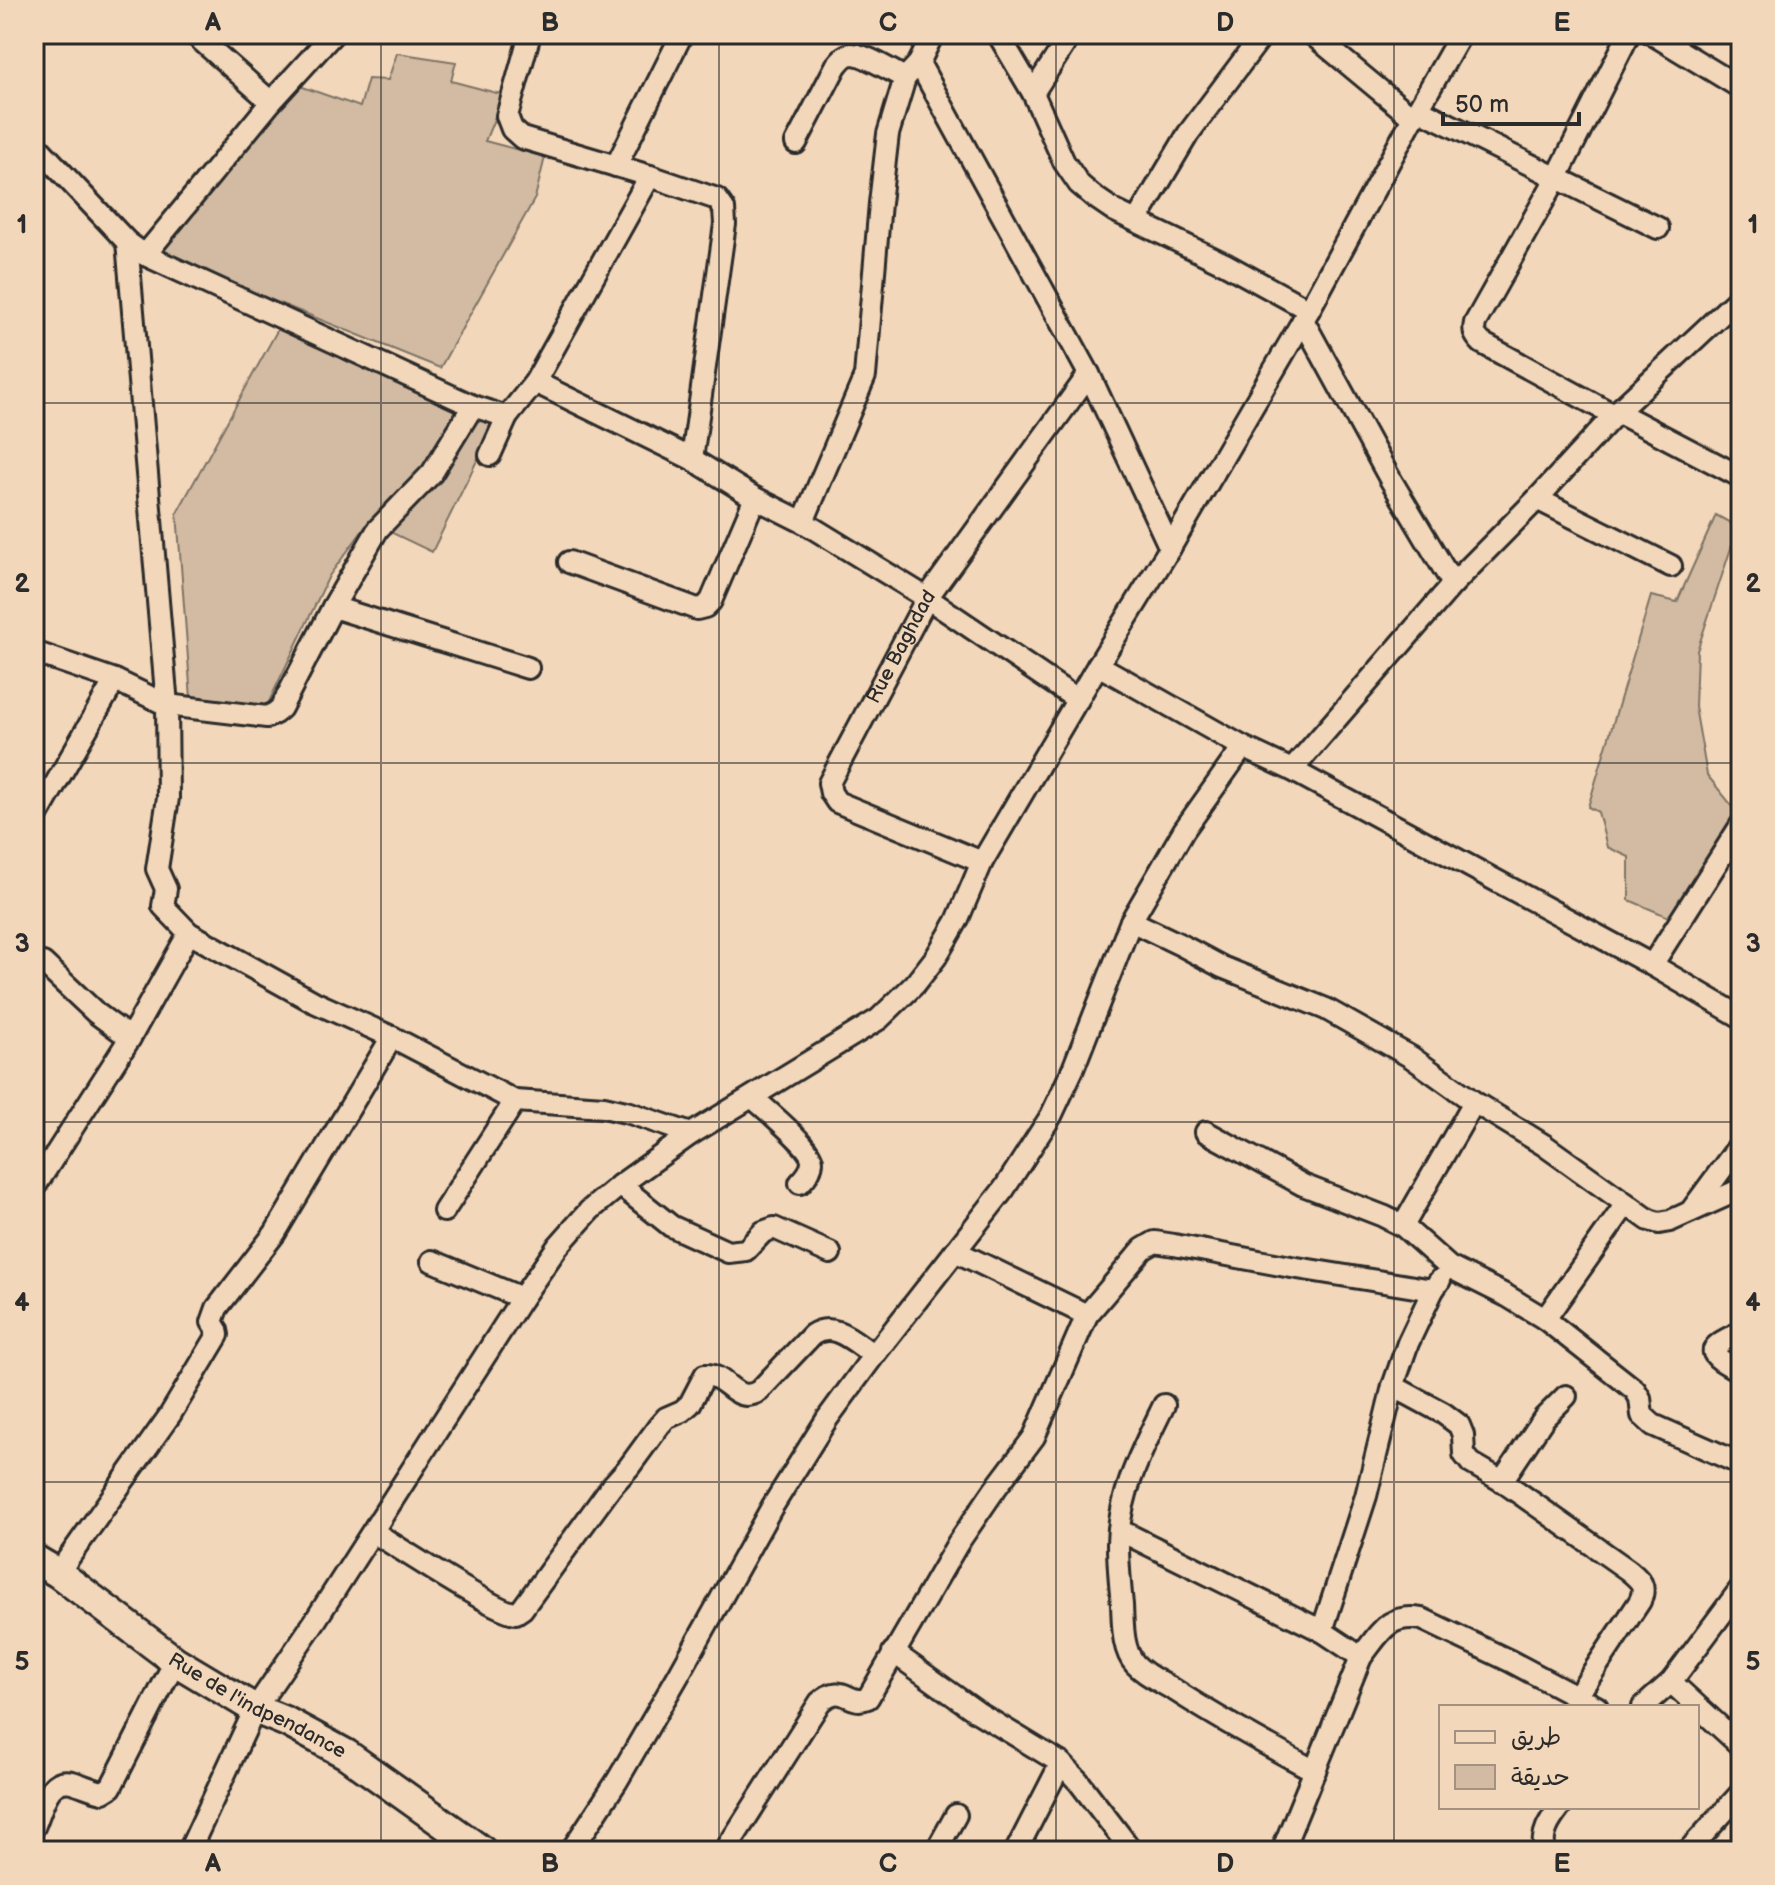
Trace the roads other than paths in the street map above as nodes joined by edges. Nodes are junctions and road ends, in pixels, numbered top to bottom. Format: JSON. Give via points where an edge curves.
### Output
{"nodes":[{"id":1,"x":194,"y":34,"type":"edge"},
{"id":2,"x":333,"y":34,"type":"edge"},
{"id":3,"x":530,"y":34,"type":"edge"},
{"id":4,"x":682,"y":34,"type":"edge"},
{"id":5,"x":933,"y":34,"type":"edge"},
{"id":6,"x":998,"y":34,"type":"edge"},
{"id":7,"x":1071,"y":34,"type":"edge"},
{"id":8,"x":1263,"y":34,"type":"edge"},
{"id":9,"x":1312,"y":34,"type":"edge"},
{"id":10,"x":1461,"y":34,"type":"edge"},
{"id":11,"x":1629,"y":34,"type":"edge"},
{"id":12,"x":1652,"y":34,"type":"edge"},
{"id":13,"x":912,"y":70,"type":"junction"},
{"id":14,"x":1741,"y":88,"type":"edge"},
{"id":15,"x":1033,"y":93,"type":"junction"},
{"id":16,"x":271,"y":102,"type":"junction"},
{"id":17,"x":1415,"y":114,"type":"junction"},
{"id":18,"x":34,"y":143,"type":"edge"},
{"id":19,"x":796,"y":143,"type":"dead end"},
{"id":20,"x":616,"y":166,"type":"junction"},
{"id":21,"x":650,"y":176,"type":"junction"},
{"id":22,"x":1557,"y":177,"type":"junction"},
{"id":23,"x":1137,"y":220,"type":"junction"},
{"id":24,"x":1658,"y":228,"type":"dead end"},
{"id":25,"x":127,"y":242,"type":"junction"},
{"id":26,"x":145,"y":255,"type":"junction"},
{"id":27,"x":1741,"y":296,"type":"edge"},
{"id":28,"x":1306,"y":315,"type":"junction"},
{"id":29,"x":1089,"y":374,"type":"junction"},
{"id":30,"x":535,"y":382,"type":"junction"},
{"id":31,"x":473,"y":406,"type":"junction"},
{"id":32,"x":1616,"y":413,"type":"junction"},
{"id":33,"x":507,"y":417,"type":"junction"},
{"id":34,"x":490,"y":455,"type":"dead end"},
{"id":35,"x":692,"y":459,"type":"junction"},
{"id":36,"x":1741,"y":477,"type":"edge"},
{"id":37,"x":755,"y":498,"type":"junction"},
{"id":38,"x":1537,"y":499,"type":"junction"},
{"id":39,"x":803,"y":522,"type":"junction"},
{"id":40,"x":1170,"y":548,"type":"junction"},
{"id":41,"x":569,"y":562,"type":"dead end"},
{"id":42,"x":1671,"y":566,"type":"dead end"},
{"id":43,"x":1453,"y":584,"type":"junction"},
{"id":44,"x":927,"y":598,"type":"junction"},
{"id":45,"x":333,"y":607,"type":"junction"},
{"id":46,"x":34,"y":652,"type":"edge"},
{"id":47,"x":1098,"y":665,"type":"junction"},
{"id":48,"x":528,"y":668,"type":"dead end"},
{"id":49,"x":115,"y":680,"type":"junction"},
{"id":50,"x":1078,"y":700,"type":"junction"},
{"id":51,"x":167,"y":705,"type":"junction"},
{"id":52,"x":1243,"y":747,"type":"junction"},
{"id":53,"x":1292,"y":770,"type":"junction"},
{"id":54,"x":34,"y":821,"type":"edge"},
{"id":55,"x":1741,"y":825,"type":"edge"},
{"id":56,"x":982,"y":862,"type":"junction"},
{"id":57,"x":1131,"y":921,"type":"junction"},
{"id":58,"x":189,"y":933,"type":"junction"},
{"id":59,"x":43,"y":963,"type":"dead end"},
{"id":60,"x":1652,"y":965,"type":"junction"},
{"id":61,"x":1741,"y":1017,"type":"edge"},
{"id":62,"x":392,"y":1037,"type":"junction"},
{"id":63,"x":130,"y":1038,"type":"junction"},
{"id":64,"x":752,"y":1097,"type":"junction"},
{"id":65,"x":515,"y":1101,"type":"junction"},
{"id":66,"x":1474,"y":1102,"type":"junction"},
{"id":67,"x":1206,"y":1132,"type":"dead end"},
{"id":68,"x":691,"y":1134,"type":"junction"},
{"id":69,"x":1741,"y":1143,"type":"edge"},
{"id":70,"x":800,"y":1183,"type":"dead end"},
{"id":71,"x":35,"y":1184,"type":"edge"},
{"id":72,"x":620,"y":1185,"type":"junction"},
{"id":73,"x":1741,"y":1189,"type":"edge"},
{"id":74,"x":1626,"y":1204,"type":"junction"},
{"id":75,"x":444,"y":1211,"type":"dead end"},
{"id":76,"x":1691,"y":1211,"type":"junction"},
{"id":77,"x":1403,"y":1226,"type":"junction"},
{"id":78,"x":955,"y":1251,"type":"junction"},
{"id":79,"x":830,"y":1253,"type":"dead end"},
{"id":80,"x":432,"y":1261,"type":"dead end"},
{"id":81,"x":1449,"y":1267,"type":"junction"},
{"id":82,"x":1433,"y":1290,"type":"junction"},
{"id":83,"x":522,"y":1298,"type":"junction"},
{"id":84,"x":1087,"y":1315,"type":"junction"},
{"id":85,"x":1545,"y":1319,"type":"junction"},
{"id":86,"x":1741,"y":1332,"type":"edge"},
{"id":87,"x":874,"y":1355,"type":"junction"},
{"id":88,"x":1741,"y":1372,"type":"edge"},
{"id":89,"x":1393,"y":1386,"type":"junction"},
{"id":90,"x":1566,"y":1396,"type":"dead end"},
{"id":91,"x":1164,"y":1405,"type":"dead end"},
{"id":92,"x":1741,"y":1464,"type":"edge"},
{"id":93,"x":1502,"y":1481,"type":"junction"},
{"id":94,"x":1119,"y":1530,"type":"junction"},
{"id":95,"x":373,"y":1532,"type":"junction"},
{"id":96,"x":46,"y":1566,"type":"edge"},
{"id":97,"x":1741,"y":1588,"type":"edge"},
{"id":98,"x":1322,"y":1631,"type":"junction"},
{"id":99,"x":893,"y":1652,"type":"junction"},
{"id":100,"x":1361,"y":1657,"type":"junction"},
{"id":101,"x":175,"y":1661,"type":"junction"},
{"id":102,"x":1671,"y":1682,"type":"junction"},
{"id":103,"x":1577,"y":1696,"type":"junction"},
{"id":104,"x":1593,"y":1705,"type":"edge"},
{"id":105,"x":1645,"y":1705,"type":"edge"},
{"id":106,"x":1696,"y":1705,"type":"edge"},
{"id":107,"x":1699,"y":1708,"type":"edge"},
{"id":108,"x":255,"y":1709,"type":"junction"},
{"id":109,"x":1741,"y":1746,"type":"edge"},
{"id":110,"x":1061,"y":1763,"type":"junction"},
{"id":111,"x":1315,"y":1771,"type":"junction"},
{"id":112,"x":1741,"y":1793,"type":"edge"},
{"id":113,"x":1558,"y":1809,"type":"edge"},
{"id":114,"x":956,"y":1815,"type":"dead end"},
{"id":115,"x":34,"y":1827,"type":"edge"},
{"id":116,"x":189,"y":1851,"type":"edge"},
{"id":117,"x":482,"y":1851,"type":"edge"},
{"id":118,"x":571,"y":1851,"type":"edge"},
{"id":119,"x":725,"y":1851,"type":"edge"},
{"id":120,"x":936,"y":1851,"type":"edge"},
{"id":121,"x":1016,"y":1851,"type":"edge"},
{"id":122,"x":1132,"y":1851,"type":"edge"},
{"id":123,"x":1282,"y":1851,"type":"edge"},
{"id":124,"x":1545,"y":1851,"type":"edge"},
{"id":125,"x":1688,"y":1851,"type":"edge"}],
"edges":[{"from":1,"to":16,"type":"street"},
{"from":2,"to":16,"type":"street"},
{"from":3,"to":20,"type":"street","via":[[507,116],[512,129],[522,138]]},
{"from":4,"to":20,"type":"street"},
{"from":5,"to":13,"type":"street"},
{"from":6,"to":15,"type":"street"},
{"from":7,"to":15,"type":"street"},
{"from":8,"to":23,"type":"street","via":[[1188,134]]},
{"from":9,"to":17,"type":"street"},
{"from":10,"to":17,"type":"street"},
{"from":11,"to":22,"type":"street"},
{"from":12,"to":14,"type":"street"},
{"from":13,"to":19,"type":"street","via":[[850,54],[842,58]]},
{"from":13,"to":29,"type":"street"},
{"from":13,"to":39,"type":"street","via":[[888,134],[865,376]]},
{"from":15,"to":23,"type":"street","via":[[1079,184],[1105,205]]},
{"from":16,"to":26,"type":"street"},
{"from":17,"to":22,"type":"street"},
{"from":17,"to":28,"type":"street"},
{"from":18,"to":25,"type":"street"},
{"from":20,"to":21,"type":"street"},
{"from":21,"to":30,"type":"street"},
{"from":21,"to":35,"type":"street","via":[[717,199],[724,209]]},
{"from":22,"to":24,"type":"street"},
{"from":22,"to":32,"type":"street","via":[[1474,333],[1482,343]]},
{"from":23,"to":28,"type":"street","via":[[1225,264]]},
{"from":25,"to":26,"type":"street"},
{"from":25,"to":51,"type":"street"},
{"from":26,"to":31,"type":"street"},
{"from":27,"to":32,"type":"street"},
{"from":28,"to":40,"type":"street"},
{"from":28,"to":43,"type":"street","via":[[1389,477]]},
{"from":29,"to":40,"type":"street"},
{"from":29,"to":44,"type":"street","name":"Rue Baghdad"},
{"from":30,"to":33,"type":"street"},
{"from":30,"to":35,"type":"street"},
{"from":31,"to":33,"type":"street"},
{"from":31,"to":45,"type":"street","via":[[432,473],[378,529]]},
{"from":32,"to":36,"type":"street"},
{"from":32,"to":38,"type":"street"},
{"from":33,"to":34,"type":"street"},
{"from":35,"to":37,"type":"street"},
{"from":37,"to":39,"type":"street"},
{"from":37,"to":41,"type":"street","via":[[705,607],[697,609]]},
{"from":38,"to":42,"type":"street"},
{"from":38,"to":43,"type":"street"},
{"from":39,"to":44,"type":"street"},
{"from":40,"to":47,"type":"street"},
{"from":43,"to":53,"type":"street"},
{"from":44,"to":50,"type":"street"},
{"from":44,"to":56,"type":"street","name":"Rue Baghdad","via":[[829,783],[831,793],[837,802]]},
{"from":45,"to":48,"type":"street"},
{"from":45,"to":51,"type":"street","via":[[275,713],[267,717]]},
{"from":46,"to":49,"type":"street"},
{"from":47,"to":50,"type":"street"},
{"from":47,"to":52,"type":"street"},
{"from":49,"to":51,"type":"street"},
{"from":49,"to":54,"type":"street"},
{"from":50,"to":56,"type":"street"},
{"from":51,"to":58,"type":"street","via":[[168,798],[157,869],[166,889],[163,906]]},
{"from":52,"to":53,"type":"street"},
{"from":52,"to":57,"type":"street","via":[[1184,830]]},
{"from":53,"to":60,"type":"street"},
{"from":55,"to":60,"type":"street"},
{"from":56,"to":64,"type":"street","via":[[957,921],[915,984],[879,1019]]},
{"from":57,"to":66,"type":"street","via":[[1222,967],[1326,1009],[1411,1057]]},
{"from":57,"to":78,"type":"street","via":[[1051,1116],[1004,1189]]},
{"from":58,"to":62,"type":"street","via":[[314,1002]]},
{"from":58,"to":63,"type":"street"},
{"from":59,"to":63,"type":"street"},
{"from":60,"to":61,"type":"street"},
{"from":62,"to":65,"type":"street"},
{"from":62,"to":96,"type":"street","via":[[275,1233],[217,1308],[212,1322],[218,1335],[170,1415]]},
{"from":63,"to":71,"type":"street"},
{"from":64,"to":68,"type":"street"},
{"from":64,"to":70,"type":"street","via":[[811,1155],[810,1170]]},
{"from":65,"to":68,"type":"street","via":[[604,1107]]},
{"from":65,"to":75,"type":"street"},
{"from":66,"to":74,"type":"street"},
{"from":66,"to":77,"type":"street"},
{"from":67,"to":77,"type":"street","via":[[1303,1185]]},
{"from":68,"to":72,"type":"street"},
{"from":69,"to":76,"type":"street"},
{"from":72,"to":79,"type":"street","via":[[671,1226],[728,1252],[746,1250],[774,1228]]},
{"from":72,"to":83,"type":"street","via":[[558,1246]]},
{"from":73,"to":76,"type":"street"},
{"from":74,"to":76,"type":"street","via":[[1659,1223]]},
{"from":74,"to":85,"type":"street"},
{"from":77,"to":81,"type":"street"},
{"from":78,"to":84,"type":"street"},
{"from":78,"to":87,"type":"street"},
{"from":80,"to":83,"type":"street"},
{"from":81,"to":82,"type":"street"},
{"from":81,"to":85,"type":"street"},
{"from":82,"to":84,"type":"street","via":[[1155,1242],[1136,1256]]},
{"from":82,"to":89,"type":"street"},
{"from":83,"to":95,"type":"street"},
{"from":84,"to":99,"type":"street","via":[[1034,1437],[958,1543]]},
{"from":85,"to":92,"type":"street","via":[[1635,1390],[1642,1415],[1653,1425]]},
{"from":86,"to":88,"type":"street","via":[[1719,1342],[1714,1351]]},
{"from":87,"to":95,"type":"street","via":[[834,1329],[822,1329],[752,1395],[742,1395],[712,1374],[702,1377],[690,1404],[659,1426],[516,1613],[486,1601]]},
{"from":87,"to":118,"type":"street","via":[[772,1507],[617,1781]]},
{"from":89,"to":93,"type":"street","via":[[1452,1419],[1462,1431],[1466,1458]]},
{"from":89,"to":98,"type":"street","via":[[1366,1496]]},
{"from":90,"to":93,"type":"street","via":[[1544,1418]]},
{"from":91,"to":94,"type":"street","via":[[1134,1465]]},
{"from":93,"to":103,"type":"street","via":[[1628,1570],[1643,1587],[1640,1601]]},
{"from":94,"to":98,"type":"street"},
{"from":94,"to":111,"type":"street","via":[[1123,1627],[1135,1664],[1223,1721]]},
{"from":95,"to":108,"type":"street"},
{"from":96,"to":101,"type":"street","name":"Rue de l'indpendance"},
{"from":97,"to":102,"type":"street"},
{"from":98,"to":100,"type":"street"},
{"from":99,"to":110,"type":"street"},
{"from":99,"to":119,"type":"street","via":[[864,1700],[832,1693],[820,1702]]},
{"from":100,"to":103,"type":"street","via":[[1381,1632],[1407,1616]]},
{"from":100,"to":111,"type":"street"},
{"from":101,"to":108,"type":"street","name":"Rue de l'indpendance"},
{"from":101,"to":115,"type":"street","via":[[111,1787],[103,1792],[63,1780],[55,1783]]},
{"from":102,"to":105,"type":"street"},
{"from":102,"to":106,"type":"street"},
{"from":103,"to":104,"type":"street"},
{"from":107,"to":109,"type":"street"},
{"from":108,"to":116,"type":"street"},
{"from":108,"to":117,"type":"street","name":"Rue de l'indpendance","via":[[346,1754]]},
{"from":110,"to":121,"type":"street"},
{"from":110,"to":122,"type":"street"},
{"from":111,"to":123,"type":"street"},
{"from":112,"to":125,"type":"street"},
{"from":113,"to":124,"type":"street","via":[[1546,1829]]},
{"from":114,"to":120,"type":"street"}]}
